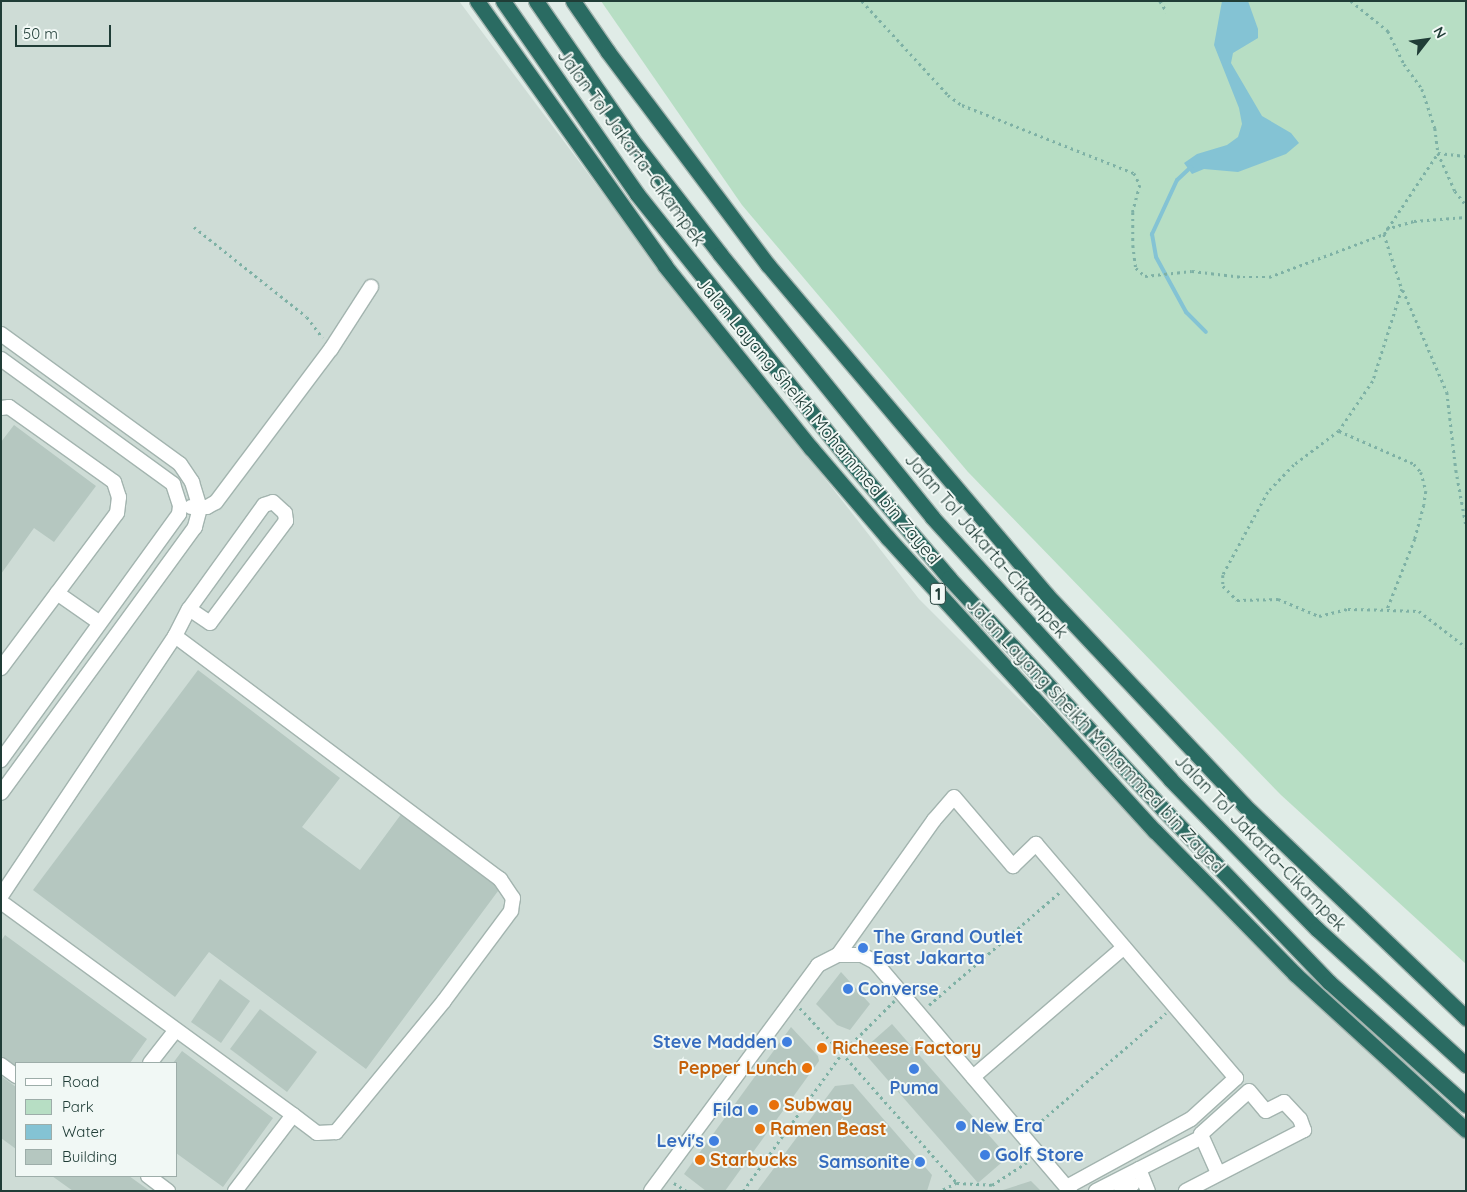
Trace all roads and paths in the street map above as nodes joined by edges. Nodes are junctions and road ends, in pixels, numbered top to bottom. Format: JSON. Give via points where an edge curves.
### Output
{"nodes":[{"id":1,"x":477,"y":1,"type":"edge"},
{"id":2,"x":503,"y":1,"type":"edge"},
{"id":3,"x":536,"y":1,"type":"edge"},
{"id":4,"x":573,"y":1,"type":"edge"},
{"id":5,"x":862,"y":1,"type":"edge"},
{"id":6,"x":1160,"y":1,"type":"edge"},
{"id":7,"x":1351,"y":1,"type":"edge"},
{"id":8,"x":1167,"y":12,"type":"dead end"},
{"id":9,"x":1438,"y":152,"type":"junction"},
{"id":10,"x":1466,"y":156,"type":"edge"},
{"id":11,"x":1466,"y":205,"type":"edge"},
{"id":12,"x":1466,"y":217,"type":"edge"},
{"id":13,"x":194,"y":227,"type":"dead end"},
{"id":14,"x":1385,"y":229,"type":"junction"},
{"id":15,"x":1384,"y":234,"type":"junction"},
{"id":16,"x":371,"y":287,"type":"dead end"},
{"id":17,"x":1402,"y":289,"type":"junction"},
{"id":18,"x":1,"y":334,"type":"edge"},
{"id":19,"x":331,"y":349,"type":"junction"},
{"id":20,"x":1,"y":359,"type":"edge"},
{"id":21,"x":1,"y":408,"type":"edge"},
{"id":22,"x":1339,"y":431,"type":"junction"},
{"id":23,"x":180,"y":506,"type":"junction"},
{"id":24,"x":200,"y":508,"type":"junction"},
{"id":25,"x":1466,"y":525,"type":"edge"},
{"id":26,"x":57,"y":593,"type":"junction"},
{"id":27,"x":189,"y":609,"type":"junction"},
{"id":28,"x":1387,"y":610,"type":"junction"},
{"id":29,"x":100,"y":623,"type":"junction"},
{"id":30,"x":175,"y":636,"type":"junction"},
{"id":31,"x":1466,"y":647,"type":"edge"},
{"id":32,"x":1,"y":668,"type":"edge"},
{"id":33,"x":1,"y":760,"type":"edge"},
{"id":34,"x":1,"y":793,"type":"edge"},
{"id":35,"x":1070,"y":884,"type":"junction"},
{"id":36,"x":1,"y":896,"type":"edge"},
{"id":37,"x":1,"y":902,"type":"edge"},
{"id":38,"x":1124,"y":947,"type":"junction"},
{"id":39,"x":838,"y":955,"type":"junction"},
{"id":40,"x":902,"y":993,"type":"junction"},
{"id":41,"x":792,"y":1000,"type":"junction"},
{"id":42,"x":1175,"y":1006,"type":"junction"},
{"id":43,"x":920,"y":1014,"type":"junction"},
{"id":44,"x":1466,"y":1018,"type":"edge"},
{"id":45,"x":175,"y":1031,"type":"junction"},
{"id":46,"x":842,"y":1053,"type":"junction"},
{"id":47,"x":151,"y":1062,"type":"edge"},
{"id":48,"x":1,"y":1065,"type":"edge"},
{"id":49,"x":1466,"y":1065,"type":"edge"},
{"id":50,"x":15,"y":1075,"type":"edge"},
{"id":51,"x":973,"y":1077,"type":"junction"},
{"id":52,"x":1466,"y":1106,"type":"edge"},
{"id":53,"x":293,"y":1115,"type":"junction"},
{"id":54,"x":1466,"y":1130,"type":"edge"},
{"id":55,"x":1024,"y":1136,"type":"junction"},
{"id":56,"x":1202,"y":1137,"type":"junction"},
{"id":57,"x":1039,"y":1154,"type":"junction"},
{"id":58,"x":1138,"y":1169,"type":"junction"},
{"id":59,"x":1218,"y":1173,"type":"junction"},
{"id":60,"x":149,"y":1177,"type":"edge"},
{"id":61,"x":957,"y":1183,"type":"junction"},
{"id":62,"x":1068,"y":1189,"type":"edge"},
{"id":63,"x":168,"y":1191,"type":"edge"},
{"id":64,"x":235,"y":1191,"type":"edge"},
{"id":65,"x":651,"y":1191,"type":"edge"},
{"id":66,"x":743,"y":1191,"type":"edge"},
{"id":67,"x":941,"y":1191,"type":"edge"},
{"id":68,"x":1096,"y":1191,"type":"edge"},
{"id":69,"x":1148,"y":1191,"type":"edge"},
{"id":70,"x":1186,"y":1191,"type":"edge"}],
"edges":[{"from":1,"to":54,"type":"highway","name":"Jalan Layang Sheikh Mohammed bin Zayed","number":"1","via":[[666,266],[811,448],[895,545],[1155,832],[1295,974]]},
{"from":2,"to":52,"type":"highway","name":"Jalan Tol Jakarta–Cikampek","number":"1","via":[[649,208],[846,456],[950,578],[1163,809],[1329,982]]},
{"from":3,"to":49,"type":"highway","name":"Jalan Tol Jakarta–Cikampek","via":[[632,140],[737,277],[932,517],[1177,787],[1317,929]]},
{"from":4,"to":44,"type":"highway","via":[[768,265],[1046,594],[1244,805]]},
{"from":5,"to":15,"type":"path","via":[[948,96],[962,105],[1134,173],[1140,185],[1134,212],[1135,262],[1141,274],[1159,276],[1184,271],[1269,277]]},
{"from":6,"to":8,"type":"path"},
{"from":7,"to":9,"type":"path","via":[[1388,31],[1404,64],[1422,89],[1433,119]]},
{"from":9,"to":10,"type":"path"},
{"from":9,"to":11,"type":"path","via":[[1455,191]]},
{"from":9,"to":14,"type":"path"},
{"from":12,"to":14,"type":"path","via":[[1414,220]]},
{"from":13,"to":19,"type":"path","via":[[307,317]]},
{"from":14,"to":15,"type":"path"},
{"from":15,"to":17,"type":"path"},
{"from":16,"to":19,"type":"street"},
{"from":17,"to":22,"type":"path","via":[[1373,381]]},
{"from":17,"to":25,"type":"path","via":[[1447,392]]},
{"from":18,"to":24,"type":"street","via":[[180,464],[192,482]]},
{"from":19,"to":24,"type":"street","via":[[216,502]]},
{"from":20,"to":23,"type":"street","via":[[174,484]]},
{"from":21,"to":26,"type":"street","via":[[9,407],[118,488],[117,513]]},
{"from":22,"to":28,"type":"path","via":[[1414,464],[1425,481],[1424,506],[1415,539]]},
{"from":22,"to":28,"type":"path","via":[[1294,465],[1268,492],[1223,575],[1223,586],[1237,600],[1278,599],[1319,616],[1345,610]]},
{"from":23,"to":24,"type":"street"},
{"from":23,"to":29,"type":"street","via":[[179,514]]},
{"from":24,"to":34,"type":"street","via":[[195,527]]},
{"from":26,"to":29,"type":"street"},
{"from":26,"to":32,"type":"street"},
{"from":27,"to":27,"type":"street","via":[[210,623],[286,521],[286,513],[272,502],[264,505]]},
{"from":27,"to":30,"type":"street"},
{"from":28,"to":31,"type":"path","via":[[1419,611]]},
{"from":29,"to":33,"type":"street"},
{"from":30,"to":36,"type":"street"},
{"from":30,"to":53,"type":"street","via":[[500,879],[513,898],[514,905],[500,928],[444,1002],[336,1132],[317,1133]]},
{"from":35,"to":38,"type":"street"},
{"from":35,"to":39,"type":"street","via":[[1036,844],[1013,866],[954,797],[934,820]]},
{"from":35,"to":43,"type":"path"},
{"from":37,"to":45,"type":"street"},
{"from":38,"to":42,"type":"street"},
{"from":38,"to":51,"type":"street"},
{"from":39,"to":40,"type":"street","via":[[862,955],[875,962]]},
{"from":39,"to":41,"type":"street","via":[[818,965]]},
{"from":40,"to":43,"type":"street"},
{"from":40,"to":46,"type":"path"},
{"from":41,"to":46,"type":"path"},
{"from":41,"to":65,"type":"street"},
{"from":42,"to":55,"type":"path"},
{"from":42,"to":62,"type":"street","via":[[1236,1078],[1192,1119]]},
{"from":43,"to":51,"type":"street"},
{"from":45,"to":47,"type":"street"},
{"from":45,"to":53,"type":"street"},
{"from":46,"to":61,"type":"path"},
{"from":46,"to":66,"type":"path"},
{"from":48,"to":50,"type":"street"},
{"from":51,"to":55,"type":"street"},
{"from":53,"to":64,"type":"street"},
{"from":55,"to":57,"type":"street"},
{"from":56,"to":58,"type":"street"},
{"from":56,"to":59,"type":"street"},
{"from":56,"to":59,"type":"street","via":[[1201,1134],[1250,1091],[1266,1112],[1284,1102],[1304,1130]]},
{"from":57,"to":61,"type":"path","via":[[992,1185]]},
{"from":57,"to":62,"type":"street"},
{"from":58,"to":68,"type":"street"},
{"from":58,"to":69,"type":"street"},
{"from":59,"to":70,"type":"street"},
{"from":60,"to":63,"type":"street"},
{"from":61,"to":67,"type":"path"}]}
